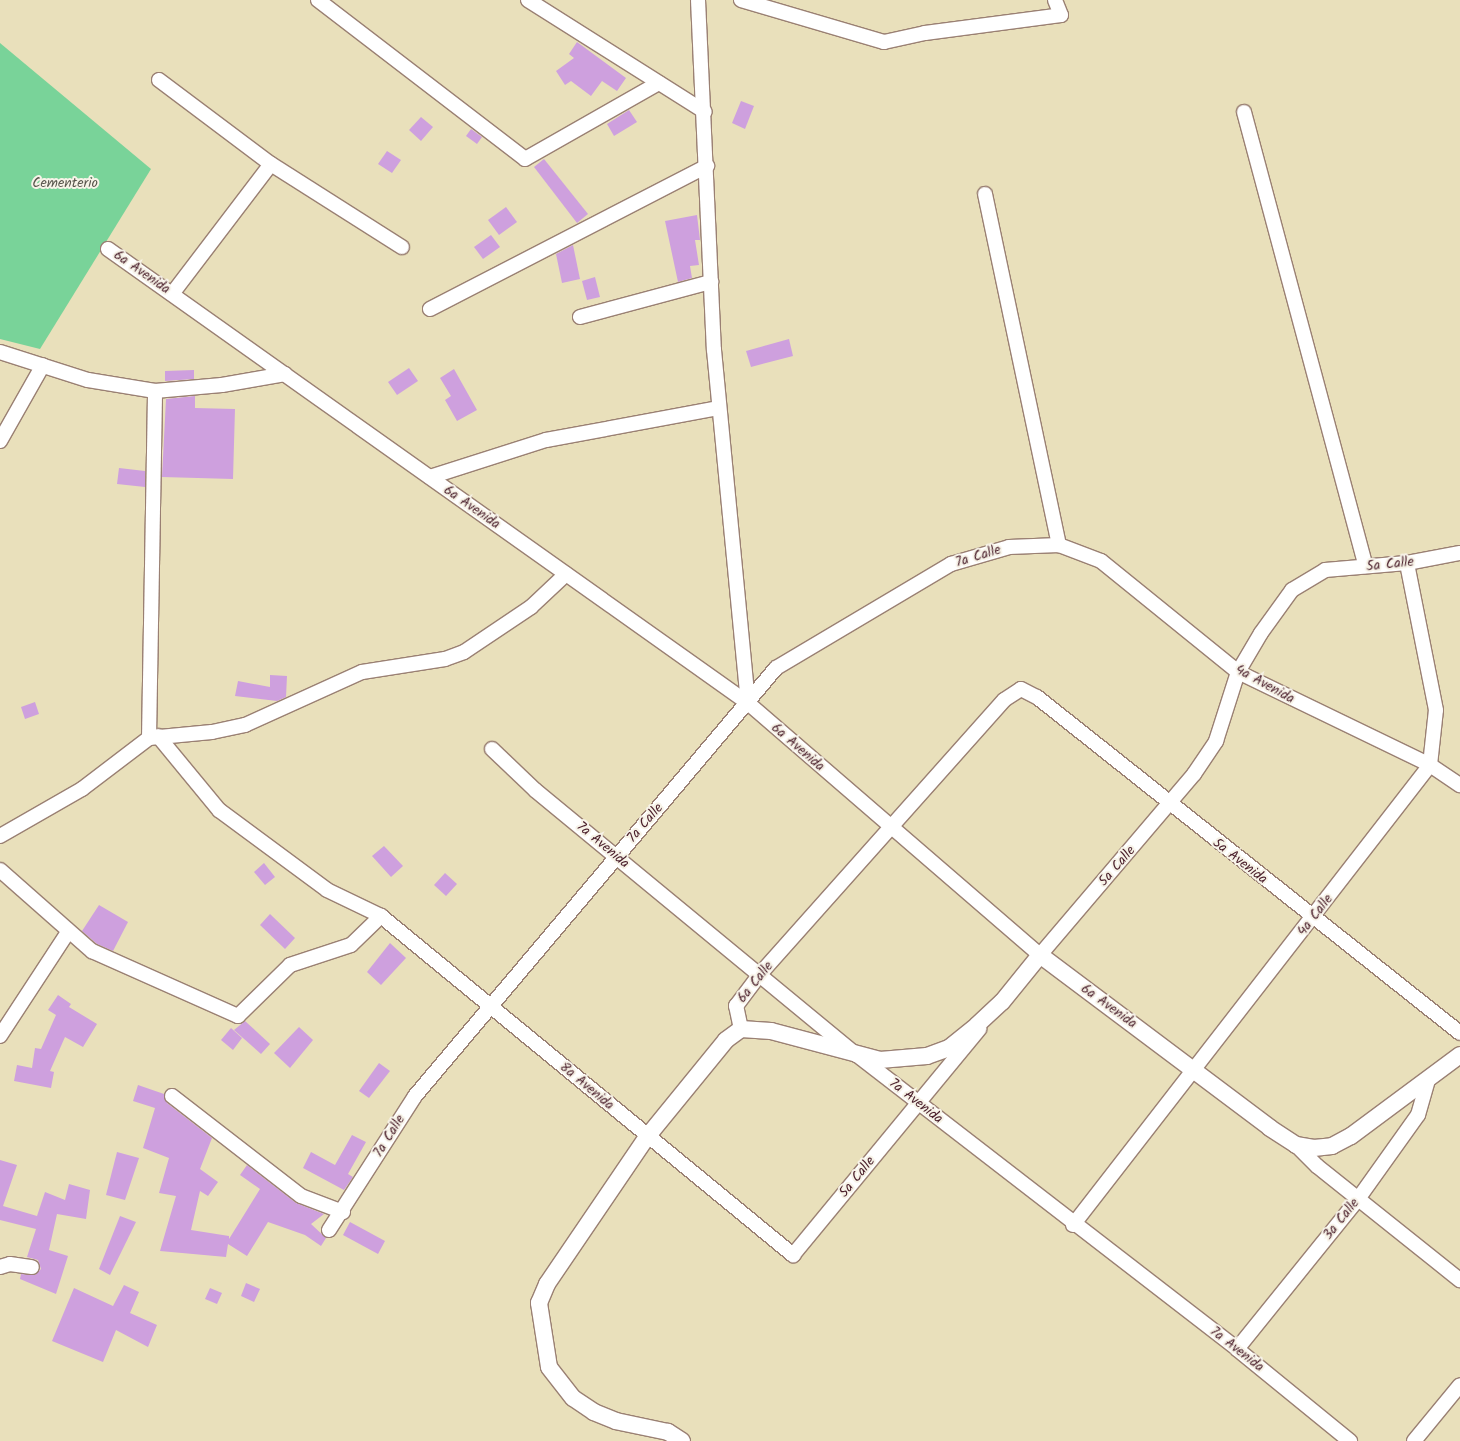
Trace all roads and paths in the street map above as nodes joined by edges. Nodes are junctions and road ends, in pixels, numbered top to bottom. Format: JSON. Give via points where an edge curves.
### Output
{"nodes":[{"id":1,"x":318,"y":0,"type":"edge"},
{"id":2,"x":528,"y":0,"type":"edge"},
{"id":3,"x":698,"y":0,"type":"edge"},
{"id":4,"x":741,"y":0,"type":"edge"},
{"id":5,"x":1055,"y":0,"type":"edge"},
{"id":6,"x":159,"y":80,"type":"dead end"},
{"id":7,"x":660,"y":83,"type":"junction"},
{"id":8,"x":705,"y":112,"type":"junction"},
{"id":9,"x":1244,"y":112,"type":"dead end"},
{"id":10,"x":271,"y":164,"type":"junction"},
{"id":11,"x":707,"y":166,"type":"junction"},
{"id":12,"x":985,"y":194,"type":"dead end"},
{"id":13,"x":402,"y":247,"type":"dead end"},
{"id":14,"x":108,"y":249,"type":"dead end"},
{"id":15,"x":711,"y":282,"type":"junction"},
{"id":16,"x":172,"y":294,"type":"junction"},
{"id":17,"x":430,"y":309,"type":"dead end"},
{"id":18,"x":580,"y":317,"type":"dead end"},
{"id":19,"x":0,"y":352,"type":"edge"},
{"id":20,"x":43,"y":365,"type":"junction"},
{"id":21,"x":285,"y":374,"type":"junction"},
{"id":22,"x":155,"y":391,"type":"junction"},
{"id":23,"x":719,"y":408,"type":"junction"},
{"id":24,"x":0,"y":441,"type":"edge"},
{"id":25,"x":430,"y":477,"type":"junction"},
{"id":26,"x":1058,"y":544,"type":"junction"},
{"id":27,"x":1460,"y":554,"type":"edge"},
{"id":28,"x":1407,"y":563,"type":"junction"},
{"id":29,"x":1366,"y":566,"type":"junction"},
{"id":30,"x":566,"y":574,"type":"junction"},
{"id":31,"x":1238,"y":672,"type":"junction"},
{"id":32,"x":1021,"y":688,"type":"joint"},
{"id":33,"x":748,"y":703,"type":"junction"},
{"id":34,"x":154,"y":737,"type":"junction"},
{"id":35,"x":492,"y":749,"type":"dead end"},
{"id":36,"x":1430,"y":765,"type":"junction"},
{"id":37,"x":1460,"y":785,"type":"edge"},
{"id":38,"x":1169,"y":805,"type":"junction"},
{"id":39,"x":889,"y":827,"type":"junction"},
{"id":40,"x":0,"y":836,"type":"edge"},
{"id":41,"x":616,"y":857,"type":"junction"},
{"id":42,"x":0,"y":870,"type":"edge"},
{"id":43,"x":381,"y":916,"type":"junction"},
{"id":44,"x":1313,"y":918,"type":"junction"},
{"id":45,"x":68,"y":932,"type":"junction"},
{"id":46,"x":1040,"y":956,"type":"junction"},
{"id":47,"x":760,"y":974,"type":"junction"},
{"id":48,"x":1002,"y":1002,"type":"junction"},
{"id":49,"x":491,"y":1007,"type":"junction"},
{"id":50,"x":741,"y":1030,"type":"junction"},
{"id":51,"x":1460,"y":1033,"type":"edge"},
{"id":52,"x":0,"y":1036,"type":"edge"},
{"id":53,"x":857,"y":1055,"type":"junction"},
{"id":54,"x":1460,"y":1055,"type":"edge"},
{"id":55,"x":1195,"y":1068,"type":"junction"},
{"id":56,"x":1428,"y":1079,"type":"junction"},
{"id":57,"x":172,"y":1096,"type":"dead end"},
{"id":58,"x":918,"y":1102,"type":"junction"},
{"id":59,"x":648,"y":1137,"type":"junction"},
{"id":60,"x":1296,"y":1144,"type":"junction"},
{"id":61,"x":1358,"y":1199,"type":"junction"},
{"id":62,"x":343,"y":1212,"type":"junction"},
{"id":63,"x":1073,"y":1225,"type":"junction"},
{"id":64,"x":329,"y":1230,"type":"dead end"},
{"id":65,"x":793,"y":1255,"type":"joint"},
{"id":66,"x":0,"y":1267,"type":"edge"},
{"id":67,"x":32,"y":1267,"type":"dead end"},
{"id":68,"x":1460,"y":1280,"type":"edge"},
{"id":69,"x":1237,"y":1349,"type":"junction"},
{"id":70,"x":1460,"y":1385,"type":"edge"},
{"id":71,"x":682,"y":1441,"type":"edge"},
{"id":72,"x":1350,"y":1441,"type":"edge"},
{"id":73,"x":1414,"y":1441,"type":"edge"}],
"edges":[{"from":1,"to":7,"type":"street","via":[[525,159]]},
{"from":2,"to":7,"type":"street"},
{"from":3,"to":8,"type":"street"},
{"from":4,"to":5,"type":"street","via":[[884,42],[925,33],[1060,15]]},
{"from":6,"to":10,"type":"street"},
{"from":7,"to":8,"type":"street"},
{"from":8,"to":11,"type":"street"},
{"from":9,"to":29,"type":"street"},
{"from":10,"to":13,"type":"street"},
{"from":10,"to":16,"type":"street"},
{"from":11,"to":15,"type":"street"},
{"from":11,"to":17,"type":"street"},
{"from":12,"to":26,"type":"street"},
{"from":14,"to":16,"type":"street","name":"6a Avenida"},
{"from":15,"to":18,"type":"street"},
{"from":15,"to":23,"type":"street"},
{"from":16,"to":21,"type":"street","name":"6a Avenida"},
{"from":19,"to":20,"type":"street"},
{"from":20,"to":22,"type":"street","via":[[88,380]]},
{"from":20,"to":24,"type":"street"},
{"from":21,"to":22,"type":"street","via":[[222,385]]},
{"from":21,"to":25,"type":"street","name":"6a Avenida"},
{"from":22,"to":34,"type":"street"},
{"from":23,"to":25,"type":"street","via":[[546,440]]},
{"from":23,"to":33,"type":"street"},
{"from":25,"to":30,"type":"street","name":"6a Avenida"},
{"from":26,"to":31,"type":"street","name":"4a Avenida","via":[[1101,561]]},
{"from":26,"to":33,"type":"street","name":"7a Calle","via":[[1009,547],[951,564],[776,668]]},
{"from":27,"to":28,"type":"street","name":"5a Calle"},
{"from":28,"to":29,"type":"street","name":"5a Calle"},
{"from":28,"to":36,"type":"street","via":[[1436,710]]},
{"from":29,"to":31,"type":"street","name":"5a Calle","via":[[1325,570],[1292,590]]},
{"from":30,"to":33,"type":"street","name":"6a Avenida"},
{"from":30,"to":34,"type":"street","via":[[507,625],[454,656],[362,672],[245,725],[212,732]]},
{"from":31,"to":36,"type":"street","name":"4a Avenida"},
{"from":31,"to":38,"type":"street","name":"5a Calle","via":[[1216,741]]},
{"from":32,"to":38,"type":"street","name":"5a Avenida","via":[[1037,697]]},
{"from":32,"to":39,"type":"street","name":"6a Calle","via":[[1004,700]]},
{"from":33,"to":39,"type":"street","name":"6a Avenida"},
{"from":33,"to":41,"type":"street","name":"7a Calle"},
{"from":34,"to":40,"type":"street","via":[[82,789]]},
{"from":34,"to":43,"type":"street","name":"8a Avenida","via":[[219,810],[327,890]]},
{"from":35,"to":41,"type":"street","name":"7a Avenida","via":[[535,790]]},
{"from":36,"to":37,"type":"street","name":"4a Avenida"},
{"from":36,"to":44,"type":"street","name":"4a Calle"},
{"from":38,"to":44,"type":"street","name":"5a Avenida"},
{"from":38,"to":46,"type":"street","name":"5a Calle"},
{"from":39,"to":46,"type":"street","name":"6a Avenida"},
{"from":39,"to":47,"type":"street","name":"6a Calle"},
{"from":41,"to":47,"type":"street","name":"7a Avenida"},
{"from":41,"to":49,"type":"street","name":"7a Calle"},
{"from":42,"to":45,"type":"street"},
{"from":43,"to":45,"type":"street","via":[[350,944],[290,965],[238,1016],[92,951]]},
{"from":43,"to":49,"type":"street","name":"8a Avenida"},
{"from":44,"to":51,"type":"street","name":"5a Avenida"},
{"from":44,"to":55,"type":"street","name":"4a Calle"},
{"from":45,"to":52,"type":"street"},
{"from":46,"to":48,"type":"street","name":"5a Calle"},
{"from":46,"to":55,"type":"street","name":"6a Avenida"},
{"from":47,"to":50,"type":"street","name":"6a Calle","via":[[736,1006]]},
{"from":47,"to":53,"type":"street","name":"7a Avenida"},
{"from":48,"to":53,"type":"street","via":[[949,1048],[904,1061]]},
{"from":48,"to":58,"type":"street","name":"5a Calle"},
{"from":49,"to":59,"type":"street","name":"8a Avenida"},
{"from":49,"to":62,"type":"street","name":"7a Calle","via":[[399,1118]]},
{"from":50,"to":53,"type":"street","via":[[771,1031]]},
{"from":50,"to":59,"type":"street","via":[[726,1040]]},
{"from":53,"to":58,"type":"street","name":"7a Avenida"},
{"from":54,"to":56,"type":"street"},
{"from":55,"to":60,"type":"street","name":"6a Avenida"},
{"from":55,"to":63,"type":"street","name":"4a Calle"},
{"from":56,"to":60,"type":"street","via":[[1332,1146],[1314,1148]]},
{"from":56,"to":61,"type":"street","name":"3a Calle","via":[[1418,1115]]},
{"from":57,"to":62,"type":"street","via":[[301,1196]]},
{"from":58,"to":63,"type":"street","name":"7a Avenida"},
{"from":58,"to":65,"type":"street","name":"5a Calle"},
{"from":59,"to":65,"type":"street","name":"8a Avenida"},
{"from":59,"to":71,"type":"street","via":[[547,1284],[539,1303],[549,1367],[573,1398],[616,1421],[668,1432]]},
{"from":60,"to":61,"type":"street","name":"6a Avenida"},
{"from":61,"to":68,"type":"street","name":"6a Avenida"},
{"from":61,"to":69,"type":"street","name":"3a Calle"},
{"from":62,"to":64,"type":"street","name":"7a Calle"},
{"from":63,"to":69,"type":"street","name":"7a Avenida"},
{"from":66,"to":67,"type":"street","via":[[10,1264]]},
{"from":69,"to":72,"type":"street","name":"7a Avenida"},
{"from":70,"to":73,"type":"street"}]}
